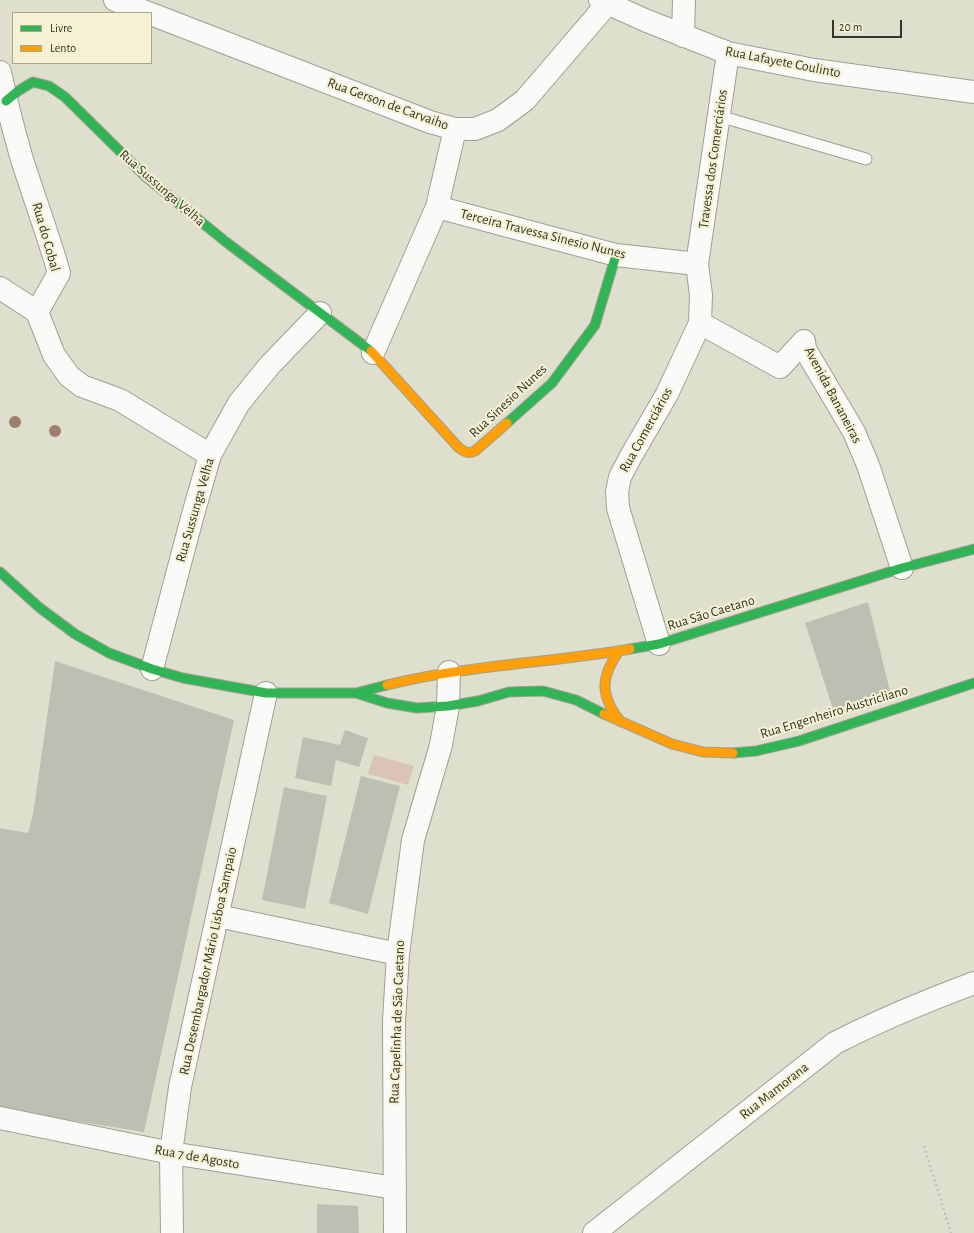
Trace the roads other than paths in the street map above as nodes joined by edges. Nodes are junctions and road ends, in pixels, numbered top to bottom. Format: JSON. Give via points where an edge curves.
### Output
{"nodes":[{"id":1,"x":115,"y":0,"type":"edge"},
{"id":2,"x":684,"y":0,"type":"edge"},
{"id":3,"x":604,"y":2,"type":"edge"},
{"id":4,"x":145,"y":12,"type":"edge"},
{"id":5,"x":152,"y":15,"type":"edge"},
{"id":6,"x":683,"y":36,"type":"junction"},
{"id":7,"x":728,"y":53,"type":"junction"},
{"id":8,"x":0,"y":72,"type":"edge"},
{"id":9,"x":974,"y":92,"type":"edge"},
{"id":10,"x":6,"y":101,"type":"junction"},
{"id":11,"x":719,"y":116,"type":"junction"},
{"id":12,"x":455,"y":129,"type":"junction"},
{"id":13,"x":866,"y":159,"type":"dead end"},
{"id":14,"x":437,"y":207,"type":"junction"},
{"id":15,"x":616,"y":254,"type":"junction"},
{"id":16,"x":697,"y":264,"type":"junction"},
{"id":17,"x":0,"y":288,"type":"edge"},
{"id":18,"x":36,"y":312,"type":"junction"},
{"id":19,"x":320,"y":313,"type":"junction"},
{"id":20,"x":700,"y":323,"type":"junction"},
{"id":21,"x":373,"y":353,"type":"junction"},
{"id":22,"x":465,"y":452,"type":"joint"},
{"id":23,"x":210,"y":455,"type":"junction"},
{"id":24,"x":974,"y":549,"type":"edge"},
{"id":25,"x":902,"y":568,"type":"junction"},
{"id":26,"x":0,"y":572,"type":"edge"},
{"id":27,"x":659,"y":644,"type":"junction"},
{"id":28,"x":619,"y":651,"type":"junction"},
{"id":29,"x":152,"y":669,"type":"junction"},
{"id":30,"x":449,"y":672,"type":"junction"},
{"id":31,"x":974,"y":683,"type":"edge"},
{"id":32,"x":266,"y":692,"type":"junction"},
{"id":33,"x":356,"y":692,"type":"junction"},
{"id":34,"x":448,"y":706,"type":"junction"},
{"id":35,"x":621,"y":722,"type":"junction"},
{"id":36,"x":218,"y":916,"type":"junction"},
{"id":37,"x":398,"y":954,"type":"junction"},
{"id":38,"x":974,"y":983,"type":"edge"},
{"id":39,"x":0,"y":1118,"type":"edge"},
{"id":40,"x":171,"y":1153,"type":"junction"},
{"id":41,"x":395,"y":1188,"type":"junction"},
{"id":42,"x":172,"y":1233,"type":"edge"},
{"id":43,"x":395,"y":1233,"type":"edge"},
{"id":44,"x":594,"y":1233,"type":"edge"}],
"edges":[{"from":1,"to":4,"type":"street","name":"Rua Gerson de Carvaiho"},
{"from":2,"to":6,"type":"street"},
{"from":3,"to":6,"type":"street","name":"Rua Lafayete Coulinto"},
{"from":3,"to":12,"type":"street","name":"Rua Gerson de Carvaiho","via":[[525,100],[498,120],[474,129]]},
{"from":5,"to":12,"type":"street","name":"Rua Gerson de Carvaiho","via":[[430,122]]},
{"from":6,"to":7,"type":"street","name":"Rua Lafayete Coulinto"},
{"from":7,"to":9,"type":"street","name":"Rua Lafayete Coulinto","via":[[814,70]]},
{"from":7,"to":11,"type":"street","name":"Travessa dos Comerciários"},
{"from":8,"to":10,"type":"street","name":"Rua do Cobal"},
{"from":10,"to":18,"type":"street","name":"Rua do Cobal","via":[[59,273]]},
{"from":10,"to":19,"type":"main road","name":"Rua Sussunga Velha","via":[[33,82],[48,86],[65,97],[146,177]]},
{"from":11,"to":13,"type":"lane"},
{"from":11,"to":16,"type":"street","name":"Travessa dos Comerciários"},
{"from":12,"to":14,"type":"street"},
{"from":14,"to":15,"type":"street","name":"Terceira Travessa Sinesio Nunes"},
{"from":14,"to":21,"type":"street"},
{"from":15,"to":16,"type":"street","name":"Terceira Travessa Sinesio Nunes"},
{"from":15,"to":22,"type":"main road","name":"Rua Sinesio Nunes","via":[[595,325],[552,383],[475,451]]},
{"from":16,"to":20,"type":"street","name":"Rua Comerciários","via":[[701,295]]},
{"from":17,"to":18,"type":"street"},
{"from":18,"to":23,"type":"street","via":[[54,355],[69,376],[82,386],[120,400]]},
{"from":19,"to":21,"type":"main road","name":"Rua Sussunga Velha"},
{"from":19,"to":23,"type":"street","name":"Rua Sussunga Velha","via":[[270,365],[239,403]]},
{"from":20,"to":25,"type":"street","name":"Avenida Bananeiras","via":[[780,367],[804,341],[805,349],[854,432],[868,464]]},
{"from":20,"to":27,"type":"street","name":"Rua Comerciários","via":[[667,394],[620,477],[617,492],[618,508]]},
{"from":21,"to":22,"type":"main road","name":"Rua Sussunga Velha"},
{"from":23,"to":29,"type":"street","name":"Rua Sussunga Velha"},
{"from":24,"to":25,"type":"main road","name":"Rua São Caetano"},
{"from":25,"to":27,"type":"main road","name":"Rua São Caetano"},
{"from":26,"to":29,"type":"main road","via":[[40,608],[75,634],[109,653]]},
{"from":27,"to":28,"type":"main road","name":"Rua São Caetano"},
{"from":28,"to":30,"type":"main road","name":"Rua São Caetano"},
{"from":28,"to":35,"type":"main road","via":[[607,670],[604,693],[611,709]]},
{"from":29,"to":32,"type":"main road","via":[[183,678]]},
{"from":30,"to":33,"type":"main road","name":"Rua São Caetano"},
{"from":30,"to":34,"type":"street","name":"Rua Capelinha de São Caetano"},
{"from":31,"to":35,"type":"main road","name":"Rua Engenheiro Austricliano","via":[[799,740],[756,751],[703,752],[672,744]]},
{"from":32,"to":33,"type":"main road"},
{"from":32,"to":36,"type":"street","name":"Rua Desembargador Mário Lisboa Sampaio"},
{"from":33,"to":34,"type":"main road","name":"Rua Engenheiro Austricliano","via":[[387,703],[416,708]]},
{"from":34,"to":35,"type":"main road","name":"Rua Engenheiro Austricliano","via":[[509,692],[543,691],[576,700]]},
{"from":34,"to":37,"type":"street","name":"Rua Capelinha de São Caetano","via":[[441,745],[413,840]]},
{"from":36,"to":37,"type":"street"},
{"from":36,"to":40,"type":"street","name":"Rua Desembargador Mário Lisboa Sampaio","via":[[180,1087]]},
{"from":37,"to":41,"type":"street","name":"Rua Capelinha de São Caetano","via":[[394,1021]]},
{"from":38,"to":44,"type":"street","name":"Rua Mamorana","via":[[901,1011],[834,1043]]},
{"from":39,"to":40,"type":"street","name":"Rua 7 de Agosto"},
{"from":40,"to":41,"type":"street","name":"Rua 7 de Agosto"},
{"from":40,"to":42,"type":"street","name":"Rua Desembargador Mário Lisboa Sampaio"},
{"from":41,"to":43,"type":"street","name":"Rua Capelinha de São Caetano"}]}
